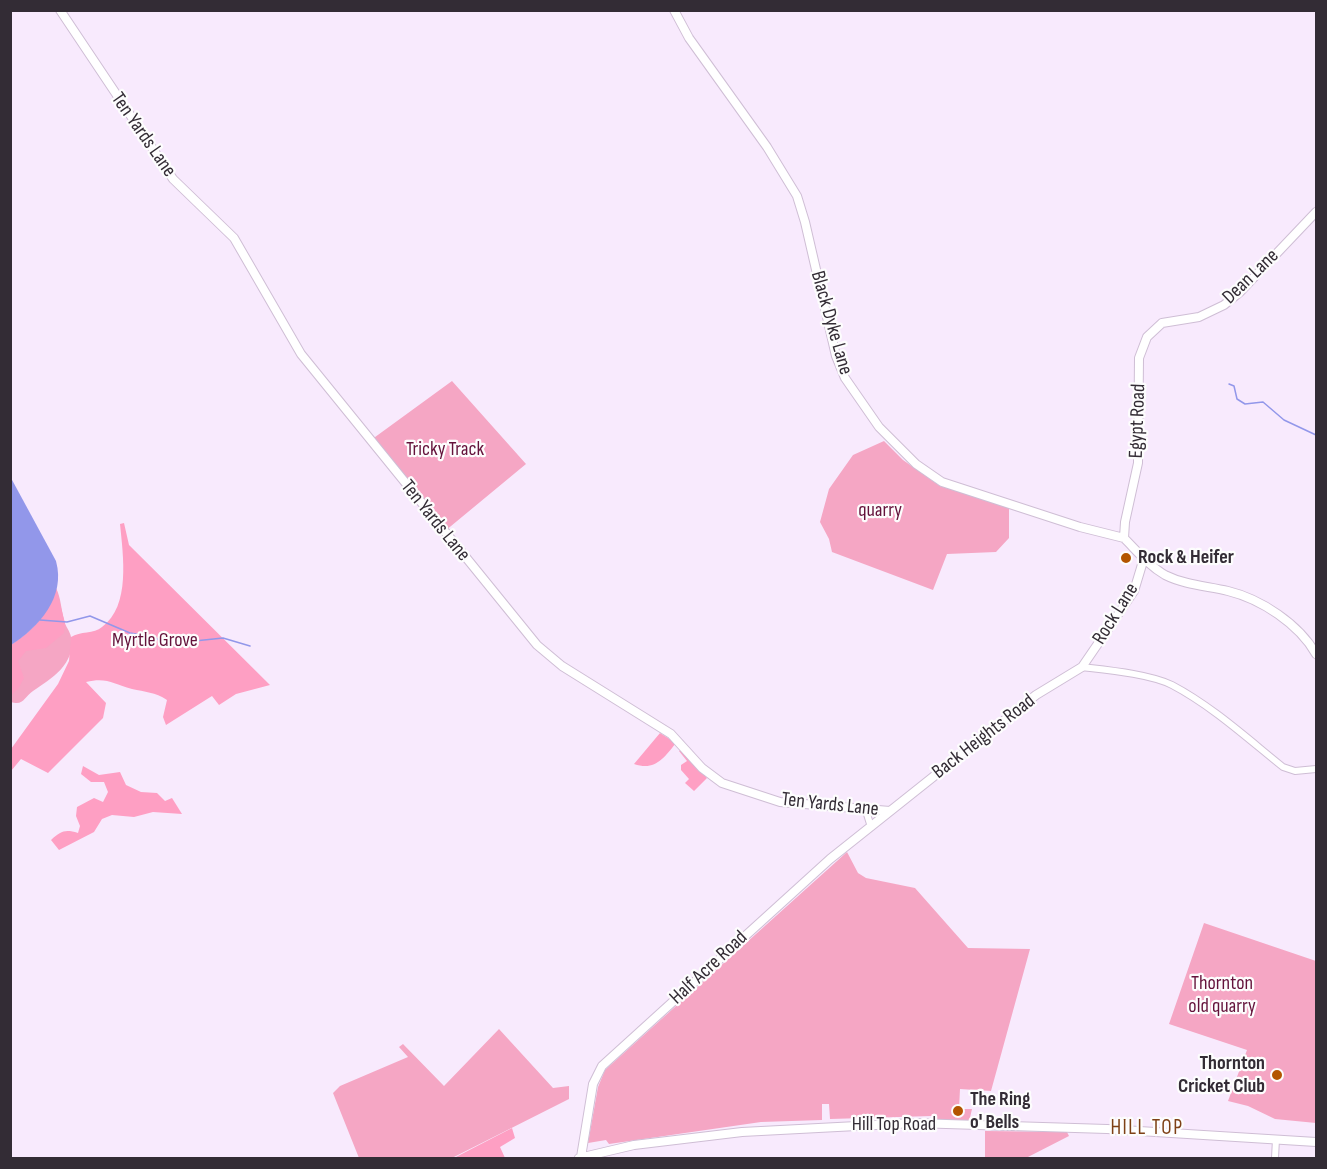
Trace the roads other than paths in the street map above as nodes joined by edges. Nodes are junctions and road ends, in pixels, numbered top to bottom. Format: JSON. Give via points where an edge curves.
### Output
{"nodes":[{"id":1,"x":60,"y":10,"type":"edge"},
{"id":2,"x":674,"y":10,"type":"edge"},
{"id":3,"x":1317,"y":212,"type":"edge"},
{"id":4,"x":1174,"y":320,"type":"joint"},
{"id":5,"x":1124,"y":538,"type":"junction"},
{"id":6,"x":1144,"y":558,"type":"junction"},
{"id":7,"x":1317,"y":654,"type":"edge"},
{"id":8,"x":1082,"y":667,"type":"junction"},
{"id":9,"x":1317,"y":769,"type":"edge"},
{"id":10,"x":867,"y":811,"type":"junction"},
{"id":11,"x":890,"y":811,"type":"junction"},
{"id":12,"x":871,"y":827,"type":"junction"},
{"id":13,"x":1276,"y":1139,"type":"junction"},
{"id":14,"x":1317,"y":1142,"type":"edge"},
{"id":15,"x":579,"y":1158,"type":"edge"},
{"id":16,"x":1275,"y":1158,"type":"edge"}],
"edges":[{"from":1,"to":10,"type":"street","name":"Ten Yards Lane","via":[[173,179],[234,238],[301,354],[537,645],[562,666],[671,734],[702,768],[722,783],[780,802]]},
{"from":2,"to":5,"type":"street","name":"Black Dyke Lane","via":[[796,196],[836,356],[845,378],[879,427],[916,464],[942,482]]},
{"from":3,"to":4,"type":"street","name":"Dean Lane","via":[[1224,305],[1199,317]]},
{"from":4,"to":5,"type":"street","name":"Egypt Road","via":[[1153,330],[1142,347],[1138,463]]},
{"from":5,"to":6,"type":"street"},
{"from":6,"to":7,"type":"street","via":[[1168,576],[1191,585],[1228,591],[1265,608],[1294,626]]},
{"from":6,"to":8,"type":"street","name":"Rock Lane","via":[[1134,591]]},
{"from":8,"to":9,"type":"street","via":[[1172,685],[1204,705],[1283,768]]},
{"from":8,"to":11,"type":"street","name":"Back Heights Road","via":[[1036,695]]},
{"from":10,"to":11,"type":"street","name":"Ten Yards Lane"},
{"from":10,"to":12,"type":"street"},
{"from":11,"to":12,"type":"street","name":"Half Acre Road"},
{"from":12,"to":15,"type":"street","name":"Half Acre Road","via":[[741,938],[602,1066],[594,1084]]},
{"from":13,"to":14,"type":"street","name":"Hill Top Road"},
{"from":13,"to":15,"type":"street","name":"Hill Top Road","via":[[914,1123],[742,1131],[634,1145]]},
{"from":13,"to":16,"type":"street"}]}
